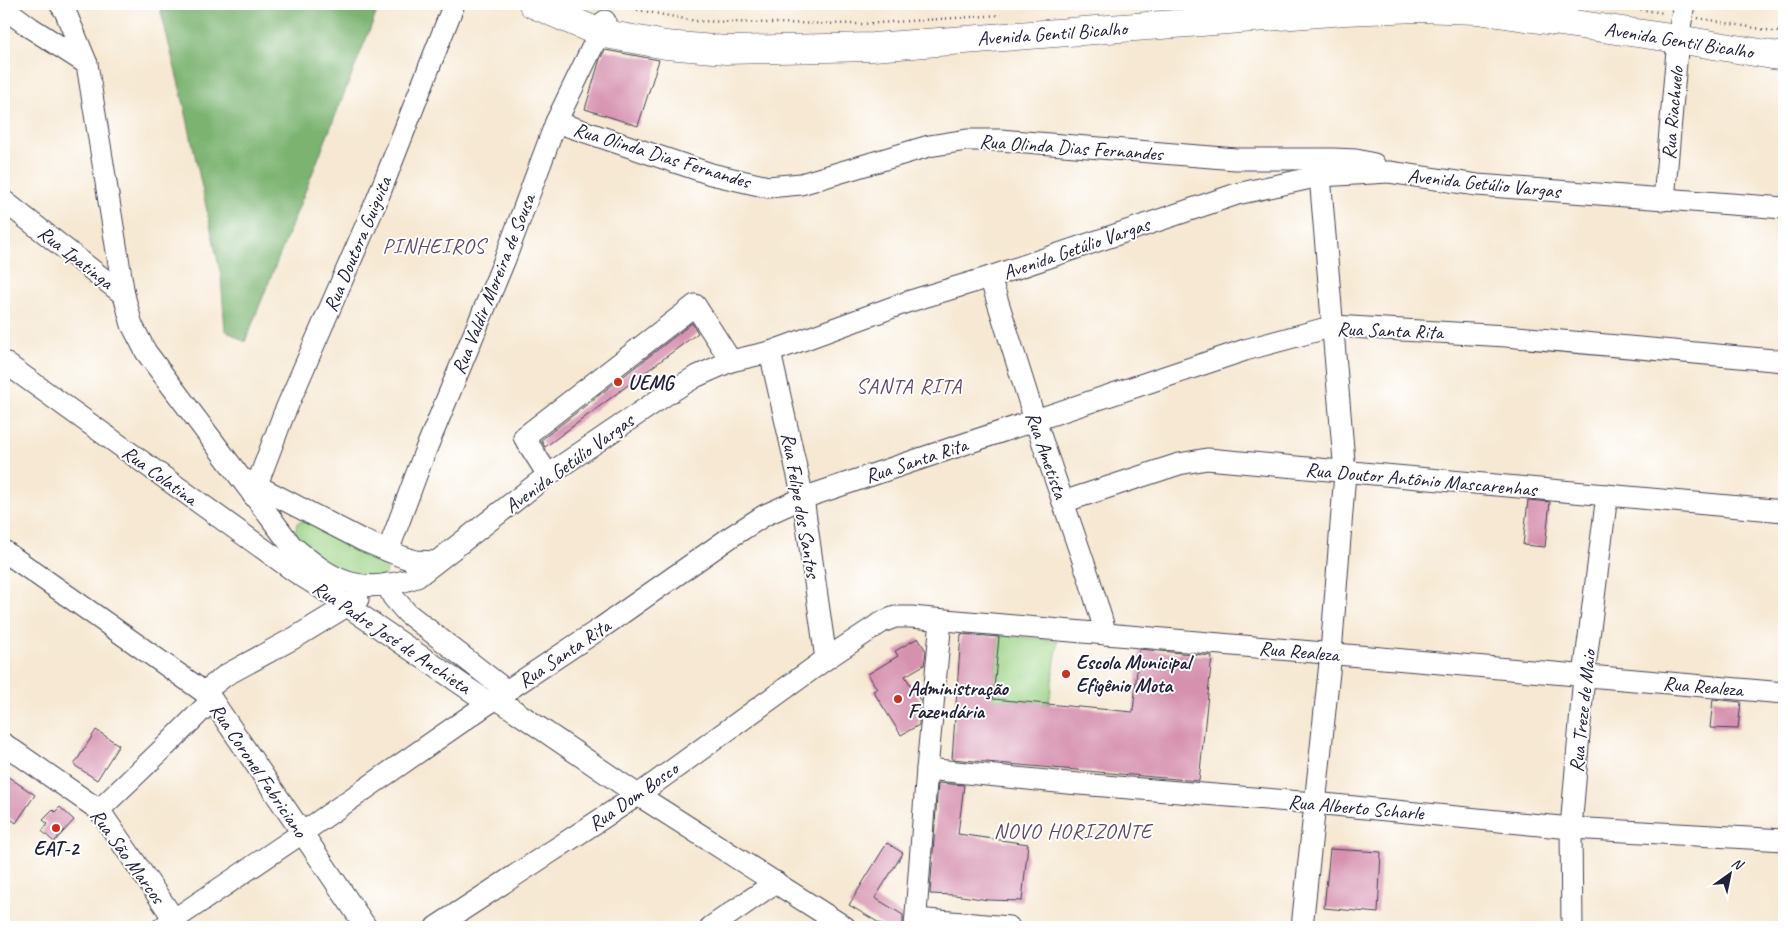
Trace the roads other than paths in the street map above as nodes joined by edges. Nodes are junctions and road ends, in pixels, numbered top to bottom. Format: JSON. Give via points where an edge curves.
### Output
{"nodes":[{"id":1,"x":60,"y":4,"type":"edge"},
{"id":2,"x":454,"y":4,"type":"edge"},
{"id":3,"x":533,"y":4,"type":"edge"},
{"id":4,"x":566,"y":4,"type":"edge"},
{"id":5,"x":1243,"y":4,"type":"edge"},
{"id":6,"x":1542,"y":4,"type":"edge"},
{"id":7,"x":4,"y":8,"type":"edge"},
{"id":8,"x":606,"y":19,"type":"edge"},
{"id":9,"x":1681,"y":20,"type":"edge"},
{"id":10,"x":1784,"y":43,"type":"edge"},
{"id":11,"x":1784,"y":57,"type":"edge"},
{"id":12,"x":87,"y":64,"type":"junction"},
{"id":13,"x":556,"y":122,"type":"junction"},
{"id":14,"x":1329,"y":170,"type":"junction"},
{"id":15,"x":1389,"y":172,"type":"joint"},
{"id":16,"x":1664,"y":200,"type":"junction"},
{"id":17,"x":4,"y":201,"type":"edge"},
{"id":18,"x":1784,"y":208,"type":"edge"},
{"id":19,"x":990,"y":277,"type":"junction"},
{"id":20,"x":124,"y":295,"type":"junction"},
{"id":21,"x":1334,"y":326,"type":"junction"},
{"id":22,"x":770,"y":352,"type":"junction"},
{"id":23,"x":731,"y":361,"type":"junction"},
{"id":24,"x":1784,"y":361,"type":"edge"},
{"id":25,"x":4,"y":362,"type":"edge"},
{"id":26,"x":1035,"y":420,"type":"junction"},
{"id":27,"x":1346,"y":473,"type":"junction"},
{"id":28,"x":548,"y":475,"type":"junction"},
{"id":29,"x":250,"y":486,"type":"junction"},
{"id":30,"x":1607,"y":496,"type":"junction"},
{"id":31,"x":803,"y":498,"type":"junction"},
{"id":32,"x":1063,"y":502,"type":"junction"},
{"id":33,"x":302,"y":510,"type":"junction"},
{"id":34,"x":1784,"y":511,"type":"edge"},
{"id":35,"x":287,"y":541,"type":"junction"},
{"id":36,"x":4,"y":551,"type":"edge"},
{"id":37,"x":388,"y":551,"type":"junction"},
{"id":38,"x":436,"y":562,"type":"junction"},
{"id":39,"x":294,"y":571,"type":"junction"},
{"id":40,"x":383,"y":585,"type":"junction"},
{"id":41,"x":346,"y":606,"type":"junction"},
{"id":42,"x":941,"y":620,"type":"junction"},
{"id":43,"x":1106,"y":634,"type":"junction"},
{"id":44,"x":1331,"y":653,"type":"junction"},
{"id":45,"x":826,"y":659,"type":"junction"},
{"id":46,"x":1584,"y":676,"type":"junction"},
{"id":47,"x":1784,"y":693,"type":"edge"},
{"id":48,"x":208,"y":696,"type":"junction"},
{"id":49,"x":497,"y":697,"type":"junction"},
{"id":50,"x":4,"y":744,"type":"edge"},
{"id":51,"x":927,"y":769,"type":"junction"},
{"id":52,"x":638,"y":795,"type":"junction"},
{"id":53,"x":1314,"y":803,"type":"junction"},
{"id":54,"x":99,"y":810,"type":"junction"},
{"id":55,"x":1571,"y":828,"type":"junction"},
{"id":56,"x":302,"y":833,"type":"junction"},
{"id":57,"x":1784,"y":840,"type":"edge"},
{"id":58,"x":776,"y":882,"type":"junction"},
{"id":59,"x":168,"y":923,"type":"edge"},
{"id":60,"x":916,"y":923,"type":"edge"},
{"id":61,"x":366,"y":927,"type":"edge"},
{"id":62,"x":436,"y":927,"type":"edge"},
{"id":63,"x":711,"y":927,"type":"edge"},
{"id":64,"x":845,"y":927,"type":"edge"},
{"id":65,"x":1009,"y":927,"type":"edge"},
{"id":66,"x":1302,"y":927,"type":"edge"},
{"id":67,"x":1572,"y":927,"type":"edge"}],
"edges":[{"from":1,"to":12,"type":"street"},
{"from":2,"to":29,"type":"street","name":"Rua Doutora Guiguita","via":[[377,200]]},
{"from":3,"to":8,"type":"main road","name":"Avenida Gentil Bicalho"},
{"from":4,"to":8,"type":"main road","name":"Avenida Gentil Bicalho"},
{"from":5,"to":8,"type":"main road","name":"Avenida Gentil Bicalho","via":[[932,27],[784,34],[704,32]]},
{"from":6,"to":9,"type":"main road","name":"Avenida Gentil Bicalho"},
{"from":7,"to":12,"type":"street"},
{"from":8,"to":9,"type":"main road","name":"Avenida Gentil Bicalho","via":[[666,45],[726,50],[873,47],[1417,8]]},
{"from":8,"to":13,"type":"street","name":"Rua Valdir Moreira de Sousa"},
{"from":9,"to":10,"type":"main road","name":"Avenida Gentil Bicalho"},
{"from":9,"to":11,"type":"main road","name":"Avenida Gentil Bicalho"},
{"from":9,"to":16,"type":"street","name":"Rua Riachuelo"},
{"from":12,"to":20,"type":"street"},
{"from":13,"to":14,"type":"street","name":"Rua Olinda Dias Fernandes","via":[[712,174],[768,187],[801,184],[929,146],[967,140],[1236,159]]},
{"from":13,"to":37,"type":"street","name":"Rua Valdir Moreira de Sousa"},
{"from":14,"to":15,"type":"street","name":"Rua Olinda Dias Fernandes","via":[[1356,160]]},
{"from":14,"to":19,"type":"street","name":"Avenida Getúlio Vargas","via":[[1237,194]]},
{"from":14,"to":21,"type":"street"},
{"from":15,"to":16,"type":"street","name":"Avenida Getúlio Vargas","via":[[1478,185]]},
{"from":16,"to":18,"type":"street","name":"Avenida Getúlio Vargas"},
{"from":17,"to":20,"type":"street","name":"Rua Ipatinga"},
{"from":19,"to":22,"type":"street","name":"Avenida Getúlio Vargas","via":[[907,302]]},
{"from":19,"to":26,"type":"street","name":"Rua Ametista"},
{"from":20,"to":29,"type":"street","via":[[132,325],[146,352]]},
{"from":21,"to":24,"type":"street","name":"Rua Santa Rita","via":[[1506,336]]},
{"from":21,"to":26,"type":"street","name":"Rua Santa Rita","via":[[1245,350]]},
{"from":21,"to":27,"type":"street"},
{"from":22,"to":23,"type":"street","name":"Avenida Getúlio Vargas"},
{"from":22,"to":31,"type":"street","name":"Rua Felipe dos Santos"},
{"from":23,"to":28,"type":"street","name":"Avenida Getúlio Vargas","via":[[664,396]]},
{"from":23,"to":28,"type":"street","via":[[694,305],[524,437]]},
{"from":25,"to":39,"type":"street","name":"Rua Colatina"},
{"from":26,"to":31,"type":"street","name":"Rua Santa Rita"},
{"from":26,"to":32,"type":"street","name":"Rua Ametista"},
{"from":27,"to":30,"type":"street","name":"Rua Doutor Antônio Mascarenhas"},
{"from":27,"to":32,"type":"street","name":"Rua Doutor Antônio Mascarenhas","via":[[1208,460],[1180,464]]},
{"from":27,"to":44,"type":"street"},
{"from":28,"to":38,"type":"street","name":"Avenida Getúlio Vargas"},
{"from":29,"to":33,"type":"street"},
{"from":29,"to":35,"type":"street"},
{"from":30,"to":34,"type":"street","name":"Rua Doutor Antônio Mascarenhas"},
{"from":30,"to":46,"type":"street","name":"Rua Treze de Maio"},
{"from":31,"to":45,"type":"street","name":"Rua Felipe dos Santos"},
{"from":31,"to":49,"type":"street","name":"Rua Santa Rita","via":[[765,515],[732,536]]},
{"from":32,"to":43,"type":"street","name":"Rua Ametista"},
{"from":33,"to":35,"type":"street","via":[[291,520]]},
{"from":33,"to":37,"type":"street"},
{"from":35,"to":39,"type":"street"},
{"from":35,"to":40,"type":"street","via":[[328,574],[348,583],[371,587]]},
{"from":36,"to":48,"type":"street","name":"Rua Coronel Fabriciano"},
{"from":37,"to":38,"type":"street","via":[[415,560]]},
{"from":37,"to":40,"type":"street","via":[[395,566],[394,574]]},
{"from":38,"to":40,"type":"street","name":"Avenida Getúlio Vargas","via":[[418,577]]},
{"from":39,"to":41,"type":"street","name":"Rua Padre José de Anchieta"},
{"from":40,"to":41,"type":"street"},
{"from":40,"to":49,"type":"street","name":"Rua Padre José de Anchieta","via":[[407,613]]},
{"from":41,"to":48,"type":"street","via":[[226,675]]},
{"from":41,"to":49,"type":"street","name":"Rua Padre José de Anchieta"},
{"from":42,"to":43,"type":"street","name":"Rua Realeza"},
{"from":42,"to":45,"type":"street","name":"Rua Realeza","via":[[895,616]]},
{"from":42,"to":51,"type":"street"},
{"from":43,"to":44,"type":"street","name":"Rua Realeza"},
{"from":44,"to":46,"type":"street","name":"Rua Realeza"},
{"from":44,"to":53,"type":"street"},
{"from":45,"to":52,"type":"street","name":"Rua Dom Bosco"},
{"from":46,"to":47,"type":"street","name":"Rua Realeza"},
{"from":46,"to":55,"type":"street","name":"Rua Treze de Maio"},
{"from":48,"to":54,"type":"street","via":[[170,742]]},
{"from":48,"to":56,"type":"street","name":"Rua Coronel Fabriciano"},
{"from":49,"to":52,"type":"street","name":"Rua Padre José de Anchieta"},
{"from":49,"to":56,"type":"street","name":"Rua Santa Rita"},
{"from":50,"to":54,"type":"street","name":"Rua São Marcos"},
{"from":51,"to":53,"type":"street","name":"Rua Alberto Scharle"},
{"from":51,"to":60,"type":"street"},
{"from":52,"to":58,"type":"street","name":"Rua Padre José de Anchieta"},
{"from":52,"to":62,"type":"street","name":"Rua Dom Bosco"},
{"from":53,"to":55,"type":"street","name":"Rua Alberto Scharle"},
{"from":53,"to":66,"type":"street"},
{"from":54,"to":59,"type":"street","name":"Rua São Marcos"},
{"from":55,"to":57,"type":"street","name":"Rua Alberto Scharle"},
{"from":55,"to":67,"type":"street","name":"Rua Treze de Maio"},
{"from":56,"to":59,"type":"street","name":"Rua Santa Rita"},
{"from":56,"to":61,"type":"street","name":"Rua Coronel Fabriciano"},
{"from":58,"to":63,"type":"street"},
{"from":58,"to":64,"type":"street","name":"Rua Padre José de Anchieta"},
{"from":60,"to":65,"type":"street"}]}
